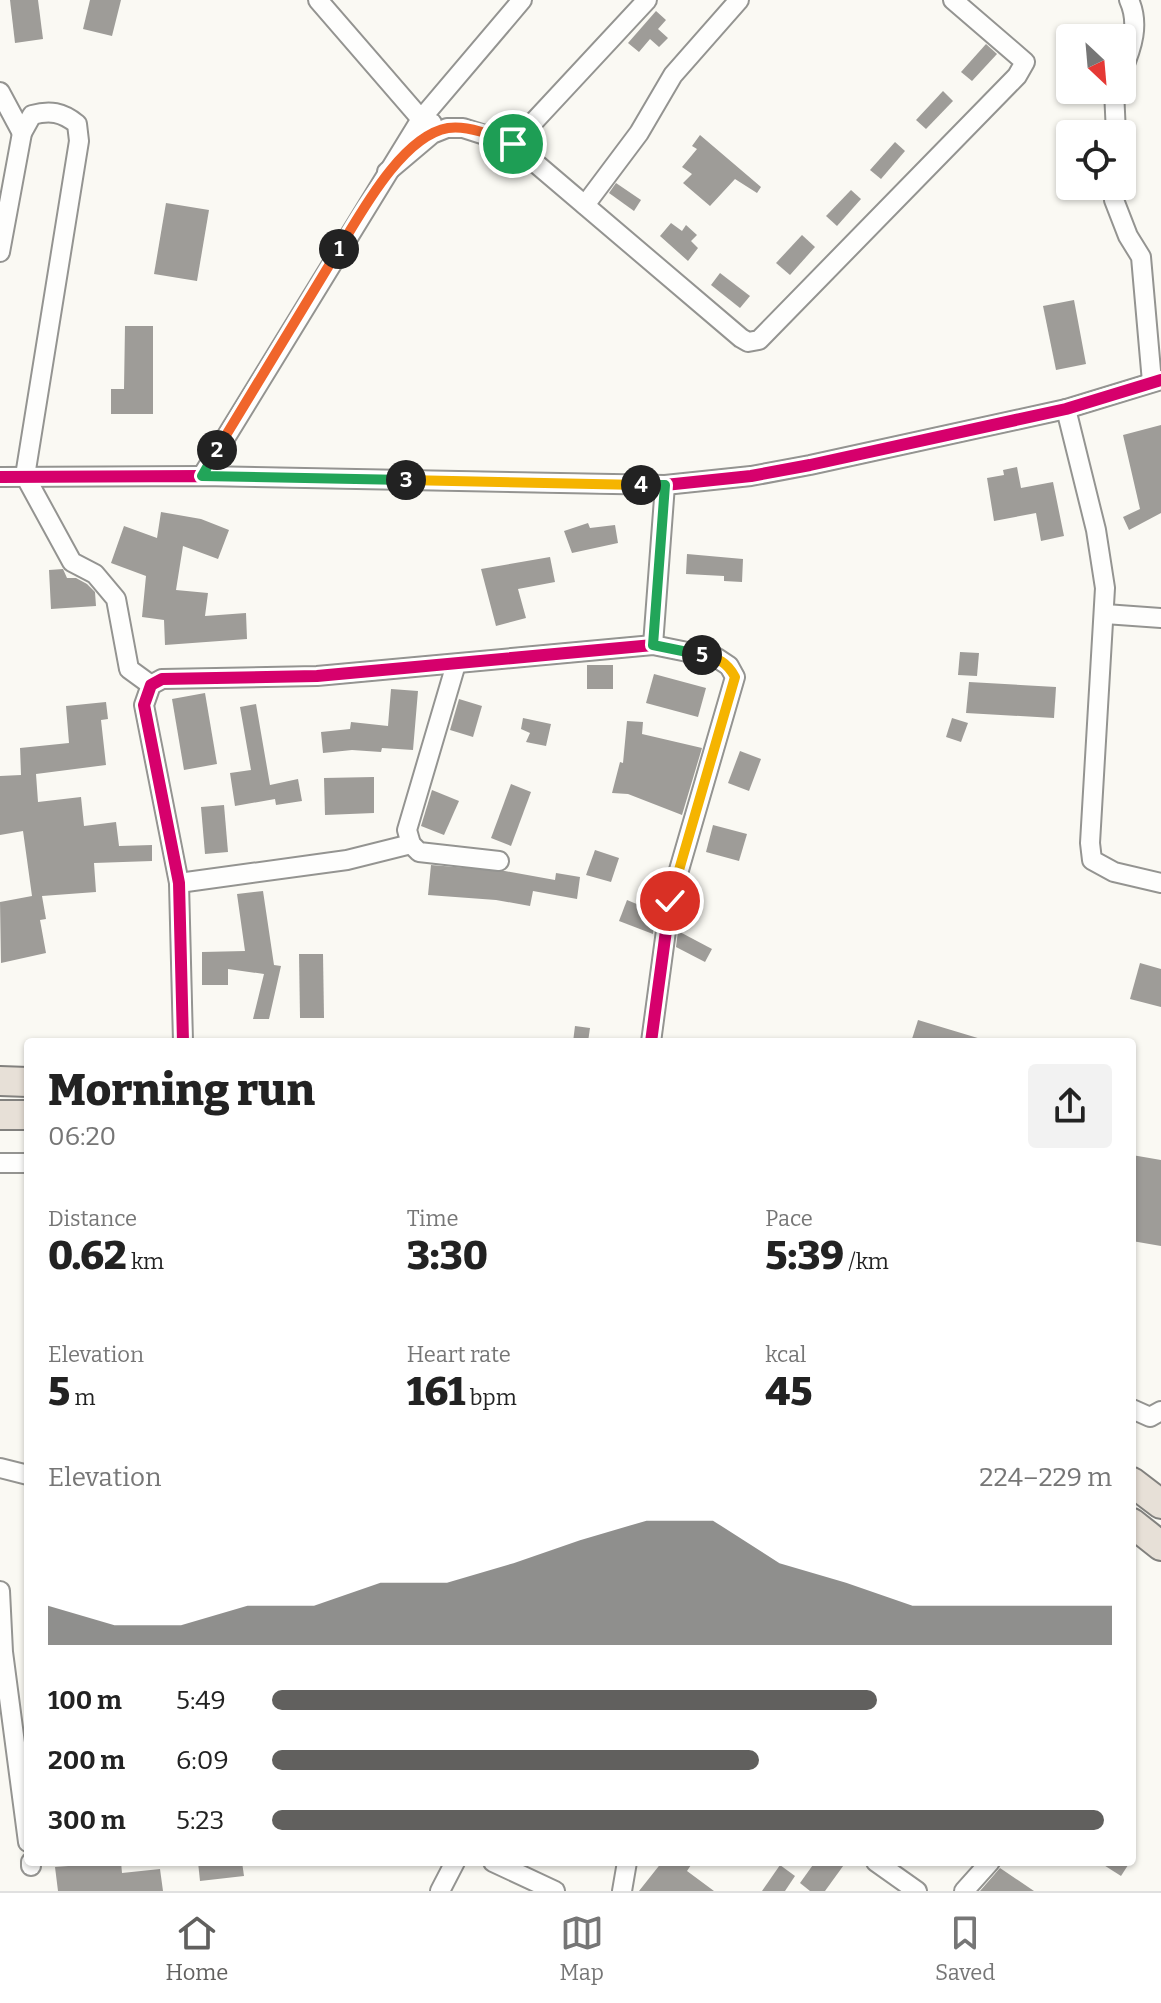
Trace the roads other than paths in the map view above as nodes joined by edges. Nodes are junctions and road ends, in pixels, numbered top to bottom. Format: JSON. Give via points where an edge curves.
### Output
{"nodes":[{"id":1,"x":318,"y":0,"type":"edge"},
{"id":2,"x":522,"y":0,"type":"edge"},
{"id":3,"x":647,"y":0,"type":"edge"},
{"id":4,"x":739,"y":0,"type":"edge"},
{"id":5,"x":953,"y":0,"type":"edge"},
{"id":6,"x":1129,"y":0,"type":"edge"},
{"id":7,"x":1135,"y":24,"type":"edge"},
{"id":8,"x":0,"y":92,"type":"edge"},
{"id":9,"x":421,"y":119,"type":"junction"},
{"id":10,"x":447,"y":128,"type":"junction"},
{"id":11,"x":22,"y":133,"type":"junction"},
{"id":12,"x":513,"y":144,"type":"junction"},
{"id":13,"x":387,"y":172,"type":"junction"},
{"id":14,"x":1114,"y":200,"type":"edge"},
{"id":15,"x":585,"y":205,"type":"junction"},
{"id":16,"x":0,"y":252,"type":"edge"},
{"id":17,"x":1156,"y":381,"type":"edge"},
{"id":18,"x":1066,"y":409,"type":"junction"},
{"id":19,"x":25,"y":476,"type":"junction"},
{"id":20,"x":202,"y":476,"type":"junction"},
{"id":21,"x":0,"y":477,"type":"edge"},
{"id":22,"x":665,"y":485,"type":"junction"},
{"id":23,"x":1105,"y":614,"type":"junction"},
{"id":24,"x":1161,"y":618,"type":"edge"},
{"id":25,"x":653,"y":645,"type":"junction"},
{"id":26,"x":456,"y":664,"type":"junction"},
{"id":27,"x":151,"y":685,"type":"junction"},
{"id":28,"x":411,"y":844,"type":"junction"},
{"id":29,"x":499,"y":861,"type":"dead end"},
{"id":30,"x":179,"y":883,"type":"junction"},
{"id":31,"x":1161,"y":883,"type":"edge"},
{"id":32,"x":183,"y":1038,"type":"edge"},
{"id":33,"x":652,"y":1038,"type":"edge"},
{"id":34,"x":0,"y":1081,"type":"edge"},
{"id":35,"x":24,"y":1082,"type":"edge"},
{"id":36,"x":0,"y":1115,"type":"edge"},
{"id":37,"x":24,"y":1115,"type":"edge"},
{"id":38,"x":0,"y":1163,"type":"edge"},
{"id":39,"x":24,"y":1163,"type":"edge"},
{"id":40,"x":1136,"y":1411,"type":"edge"},
{"id":41,"x":1161,"y":1411,"type":"edge"},
{"id":42,"x":0,"y":1468,"type":"edge"},
{"id":43,"x":24,"y":1474,"type":"edge"},
{"id":44,"x":1136,"y":1485,"type":"edge"},
{"id":45,"x":1161,"y":1504,"type":"edge"},
{"id":46,"x":1136,"y":1526,"type":"edge"},
{"id":47,"x":1161,"y":1546,"type":"edge"},
{"id":48,"x":0,"y":1591,"type":"edge"},
{"id":49,"x":24,"y":1812,"type":"edge"},
{"id":50,"x":453,"y":1866,"type":"edge"},
{"id":51,"x":502,"y":1866,"type":"edge"},
{"id":52,"x":626,"y":1866,"type":"edge"},
{"id":53,"x":882,"y":1866,"type":"edge"},
{"id":54,"x":986,"y":1866,"type":"edge"},
{"id":55,"x":440,"y":1891,"type":"edge"},
{"id":56,"x":555,"y":1891,"type":"edge"},
{"id":57,"x":622,"y":1891,"type":"edge"},
{"id":58,"x":917,"y":1891,"type":"edge"},
{"id":59,"x":964,"y":1891,"type":"edge"}],
"edges":[{"from":1,"to":9,"type":"street"},
{"from":2,"to":9,"type":"street"},
{"from":3,"to":12,"type":"street"},
{"from":4,"to":15,"type":"street","via":[[673,75],[639,133]]},
{"from":5,"to":15,"type":"street","via":[[1025,62],[759,340],[741,338]]},
{"from":6,"to":7,"type":"street"},
{"from":8,"to":11,"type":"street"},
{"from":9,"to":10,"type":"street"},
{"from":9,"to":13,"type":"street"},
{"from":10,"to":12,"type":"street"},
{"from":10,"to":13,"type":"street","via":[[432,134]]},
{"from":11,"to":16,"type":"street"},
{"from":11,"to":19,"type":"street","via":[[32,115],[46,111],[66,115],[77,124],[79,141]]},
{"from":12,"to":15,"type":"street"},
{"from":13,"to":20,"type":"street"},
{"from":14,"to":17,"type":"street","via":[[1141,257]]},
{"from":17,"to":18,"type":"street"},
{"from":18,"to":22,"type":"street","via":[[751,476]]},
{"from":18,"to":23,"type":"street","via":[[1096,530]]},
{"from":19,"to":20,"type":"street"},
{"from":19,"to":21,"type":"street"},
{"from":19,"to":27,"type":"street","via":[[72,562],[95,574],[116,599],[129,669]]},
{"from":20,"to":22,"type":"street"},
{"from":22,"to":25,"type":"street"},
{"from":23,"to":24,"type":"street"},
{"from":23,"to":31,"type":"street","via":[[1092,860],[1114,872]]},
{"from":25,"to":26,"type":"street"},
{"from":25,"to":33,"type":"street","via":[[717,658],[735,677],[670,901]]},
{"from":26,"to":27,"type":"street","via":[[317,676],[162,679]]},
{"from":26,"to":28,"type":"street","via":[[407,830]]},
{"from":27,"to":30,"type":"street","via":[[144,705]]},
{"from":28,"to":29,"type":"street","via":[[419,852]]},
{"from":28,"to":30,"type":"street","via":[[333,862]]},
{"from":30,"to":32,"type":"street"},
{"from":34,"to":35,"type":"highway"},
{"from":36,"to":37,"type":"highway"},
{"from":38,"to":39,"type":"street"},
{"from":40,"to":41,"type":"street","via":[[1150,1417]]},
{"from":42,"to":43,"type":"street"},
{"from":44,"to":45,"type":"highway"},
{"from":46,"to":47,"type":"highway"},
{"from":48,"to":49,"type":"street"},
{"from":50,"to":55,"type":"street"},
{"from":51,"to":56,"type":"street"},
{"from":52,"to":57,"type":"street"},
{"from":53,"to":58,"type":"street"},
{"from":54,"to":59,"type":"street"}]}
